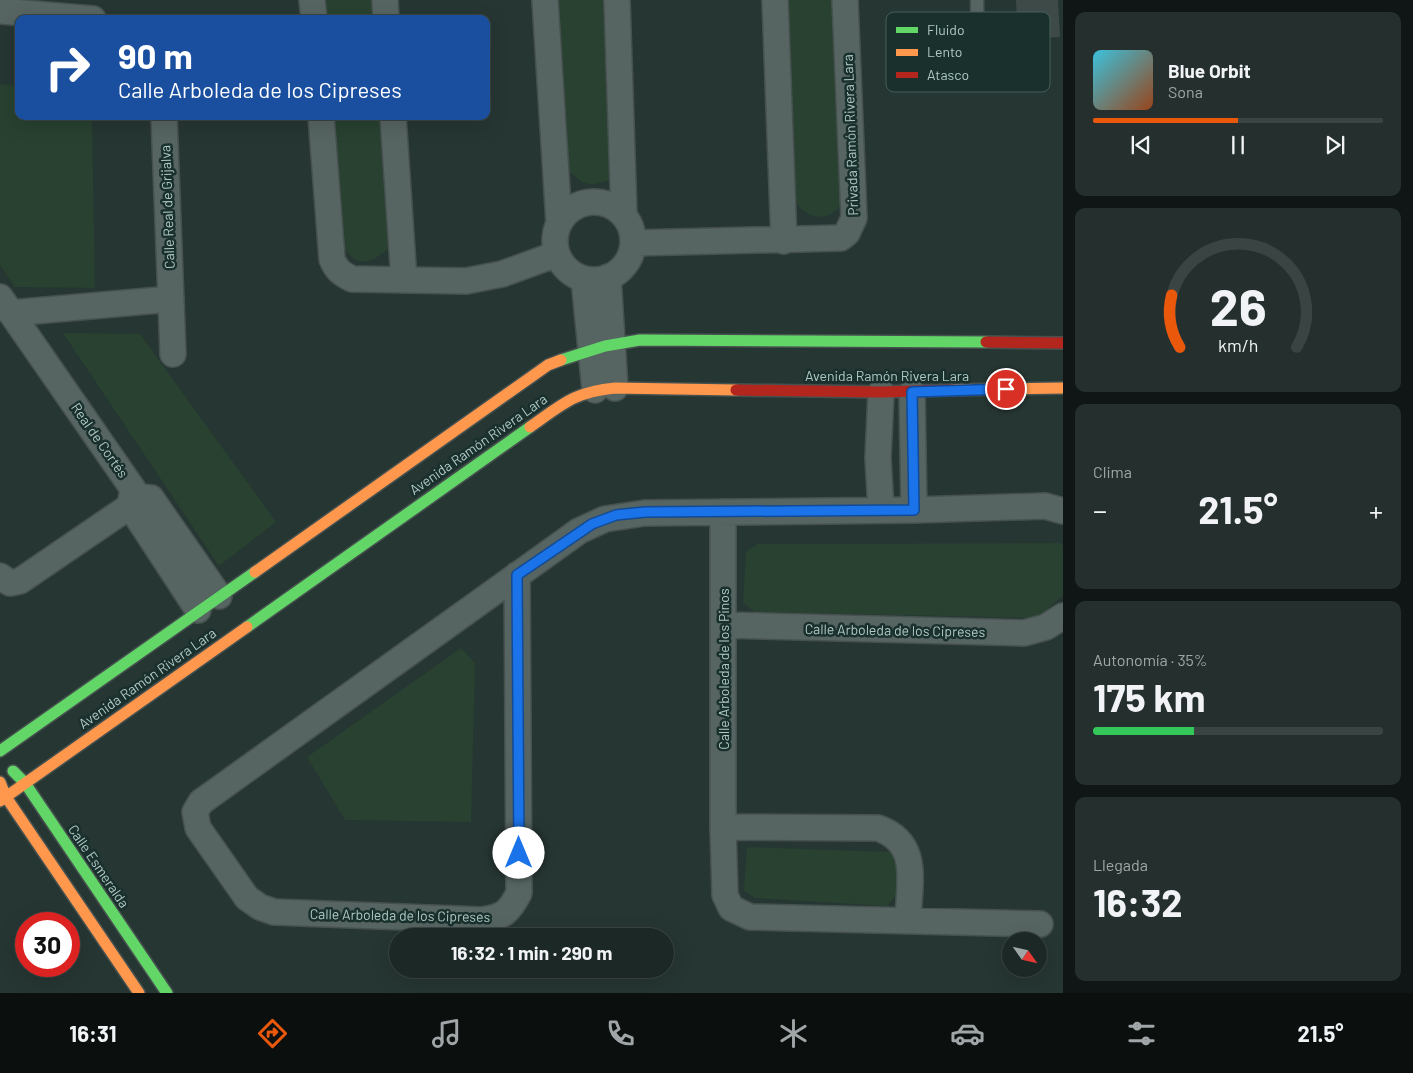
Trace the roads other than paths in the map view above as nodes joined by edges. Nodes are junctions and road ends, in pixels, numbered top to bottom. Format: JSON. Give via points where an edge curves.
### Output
{"nodes":[{"id":1,"x":312,"y":0,"type":"edge"},
{"id":2,"x":385,"y":0,"type":"edge"},
{"id":3,"x":545,"y":0,"type":"edge"},
{"id":4,"x":617,"y":0,"type":"edge"},
{"id":5,"x":775,"y":0,"type":"edge"},
{"id":6,"x":845,"y":0,"type":"edge"},
{"id":7,"x":0,"y":11,"type":"edge"},
{"id":8,"x":46,"y":15,"type":"edge"},
{"id":9,"x":314,"y":15,"type":"edge"},
{"id":10,"x":386,"y":15,"type":"edge"},
{"id":11,"x":164,"y":120,"type":"edge"},
{"id":12,"x":321,"y":120,"type":"edge"},
{"id":13,"x":393,"y":120,"type":"edge"},
{"id":14,"x":624,"y":215,"type":"junction"},
{"id":15,"x":559,"y":223,"type":"junction"},
{"id":16,"x":784,"y":240,"type":"junction"},
{"id":17,"x":632,"y":243,"type":"junction"},
{"id":18,"x":557,"y":254,"type":"junction"},
{"id":19,"x":596,"y":278,"type":"junction"},
{"id":20,"x":404,"y":280,"type":"junction"},
{"id":21,"x":171,"y":299,"type":"junction"},
{"id":22,"x":6,"y":305,"type":"edge"},
{"id":23,"x":1063,"y":343,"type":"edge"},
{"id":24,"x":601,"y":345,"type":"junction"},
{"id":25,"x":173,"y":354,"type":"dead end"},
{"id":26,"x":1063,"y":388,"type":"edge"},
{"id":27,"x":605,"y":389,"type":"junction"},
{"id":28,"x":880,"y":392,"type":"junction"},
{"id":29,"x":912,"y":392,"type":"junction"},
{"id":30,"x":131,"y":501,"type":"junction"},
{"id":31,"x":881,"y":510,"type":"junction"},
{"id":32,"x":914,"y":510,"type":"junction"},
{"id":33,"x":1063,"y":511,"type":"edge"},
{"id":34,"x":723,"y":512,"type":"junction"},
{"id":35,"x":517,"y":575,"type":"junction"},
{"id":36,"x":0,"y":576,"type":"edge"},
{"id":37,"x":219,"y":596,"type":"junction"},
{"id":38,"x":198,"y":610,"type":"junction"},
{"id":39,"x":1063,"y":616,"type":"edge"},
{"id":40,"x":723,"y":625,"type":"junction"},
{"id":41,"x":0,"y":751,"type":"edge"},
{"id":42,"x":5,"y":765,"type":"dead end"},
{"id":43,"x":0,"y":782,"type":"edge"},
{"id":44,"x":25,"y":783,"type":"junction"},
{"id":45,"x":3,"y":799,"type":"edge"},
{"id":46,"x":723,"y":827,"type":"junction"},
{"id":47,"x":908,"y":920,"type":"junction"},
{"id":48,"x":1040,"y":924,"type":"dead end"},
{"id":49,"x":139,"y":993,"type":"edge"},
{"id":50,"x":167,"y":993,"type":"edge"}],
"edges":[{"from":1,"to":9,"type":"street"},
{"from":2,"to":10,"type":"street"},
{"from":3,"to":15,"type":"street"},
{"from":4,"to":14,"type":"street"},
{"from":5,"to":16,"type":"street"},
{"from":6,"to":16,"type":"street","name":"Privada Ramón Rivera Lara","via":[[854,218],[841,238]]},
{"from":7,"to":8,"type":"street"},
{"from":11,"to":21,"type":"street","name":"Calle Real de Grijalva"},
{"from":12,"to":20,"type":"street","via":[[335,268],[352,279]]},
{"from":13,"to":20,"type":"street"},
{"from":14,"to":15,"type":"street","via":[[604,203],[588,203],[573,208]]},
{"from":14,"to":17,"type":"street","via":[[632,233]]},
{"from":15,"to":18,"type":"street","via":[[555,233]]},
{"from":16,"to":17,"type":"street","name":"Privada Ramón Rivera Lara"},
{"from":17,"to":19,"type":"street","via":[[625,264]]},
{"from":18,"to":19,"type":"street","via":[[567,270]]},
{"from":18,"to":20,"type":"street","via":[[502,274],[466,281]]},
{"from":19,"to":24,"type":"street"},
{"from":21,"to":22,"type":"street"},
{"from":21,"to":25,"type":"street","name":"Calle Real de Grijalva"},
{"from":22,"to":30,"type":"street","name":"Real de Cortés","via":[[134,489]]},
{"from":23,"to":24,"type":"street","name":"Avenida Ramón Rivera Lara","via":[[640,340]]},
{"from":24,"to":27,"type":"street"},
{"from":24,"to":37,"type":"street","name":"Avenida Ramón Rivera Lara","via":[[548,365]]},
{"from":26,"to":29,"type":"street","name":"Avenida Ramón Rivera Lara"},
{"from":27,"to":28,"type":"street","name":"Avenida Ramón Rivera Lara"},
{"from":27,"to":44,"type":"street","name":"Avenida Ramón Rivera Lara","via":[[574,396],[554,408]]},
{"from":28,"to":29,"type":"street","name":"Avenida Ramón Rivera Lara"},
{"from":28,"to":31,"type":"street","via":[[878,458]]},
{"from":29,"to":32,"type":"street"},
{"from":30,"to":36,"type":"street","via":[[20,581],[10,583]]},
{"from":30,"to":37,"type":"street","name":"Real de Cortés","via":[[151,498]]},
{"from":30,"to":38,"type":"street","name":"Real de Cortés"},
{"from":31,"to":32,"type":"street","name":"Calle Arboleda de los Cipreses"},
{"from":31,"to":34,"type":"street","name":"Calle Arboleda de los Cipreses"},
{"from":32,"to":33,"type":"street","name":"Calle Arboleda de los Cipreses","via":[[1045,506]]},
{"from":34,"to":35,"type":"street","name":"Calle Arboleda de los Cipreses","via":[[645,512],[605,519],[580,531]]},
{"from":34,"to":40,"type":"street","name":"Calle Arboleda de los Pinos"},
{"from":35,"to":35,"type":"street","name":"Calle Arboleda de los Cipreses","via":[[201,802],[195,812],[198,828],[246,898],[274,912],[462,920],[498,918],[511,908],[519,893]]},
{"from":37,"to":38,"type":"street","name":"Avenida Ramón Rivera Lara"},
{"from":38,"to":41,"type":"street","name":"Avenida Ramón Rivera Lara"},
{"from":39,"to":40,"type":"street","name":"Calle Arboleda de los Cipreses","via":[[1046,627],[1024,633]]},
{"from":40,"to":46,"type":"street","name":"Calle Arboleda de los Pinos"},
{"from":42,"to":44,"type":"street","name":"Calle Esmeralda"},
{"from":43,"to":45,"type":"street"},
{"from":44,"to":45,"type":"street","name":"Avenida Ramón Rivera Lara"},
{"from":44,"to":50,"type":"street","name":"Calle Esmeralda"},
{"from":45,"to":49,"type":"street"},
{"from":46,"to":47,"type":"street","name":"Calle Arboleda de los Pinos","via":[[725,895],[731,908],[740,914],[750,917]]},
{"from":46,"to":47,"type":"street","via":[[878,828],[890,832],[904,846],[909,857]]},
{"from":47,"to":48,"type":"street","name":"Calle Arboleda de los Pinos"}]}
